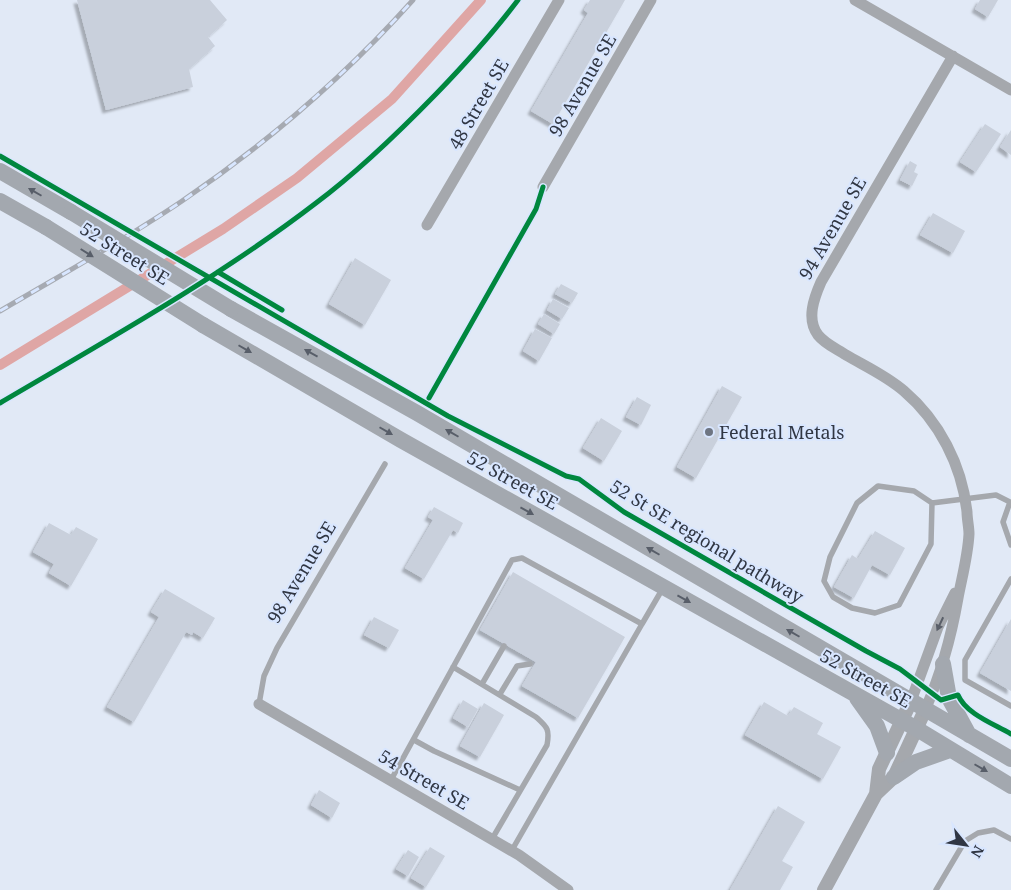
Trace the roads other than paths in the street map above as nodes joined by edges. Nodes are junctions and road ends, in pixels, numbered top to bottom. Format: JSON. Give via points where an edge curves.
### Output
{"nodes":[{"id":1,"x":559,"y":0,"type":"edge"},
{"id":2,"x":651,"y":0,"type":"edge"},
{"id":3,"x":855,"y":0,"type":"edge"},
{"id":4,"x":952,"y":56,"type":"junction"},
{"id":5,"x":1011,"y":90,"type":"edge"},
{"id":6,"x":0,"y":171,"type":"edge"},
{"id":7,"x":542,"y":187,"type":"dead end"},
{"id":8,"x":0,"y":201,"type":"edge"},
{"id":9,"x":427,"y":225,"type":"dead end"},
{"id":10,"x":385,"y":464,"type":"dead end"},
{"id":11,"x":965,"y":499,"type":"junction"},
{"id":12,"x":932,"y":503,"type":"junction"},
{"id":13,"x":1010,"y":503,"type":"edge"},
{"id":14,"x":1011,"y":545,"type":"edge"},
{"id":15,"x":1011,"y":579,"type":"edge"},
{"id":16,"x":962,"y":580,"type":"junction"},
{"id":17,"x":664,"y":587,"type":"junction"},
{"id":18,"x":642,"y":624,"type":"junction"},
{"id":19,"x":504,"y":646,"type":"dead end"},
{"id":20,"x":530,"y":664,"type":"dead end"},
{"id":21,"x":943,"y":664,"type":"junction"},
{"id":22,"x":453,"y":667,"type":"junction"},
{"id":23,"x":482,"y":684,"type":"junction"},
{"id":24,"x":500,"y":694,"type":"junction"},
{"id":25,"x":854,"y":694,"type":"junction"},
{"id":26,"x":911,"y":701,"type":"junction"},
{"id":27,"x":259,"y":704,"type":"joint"},
{"id":28,"x":1011,"y":706,"type":"edge"},
{"id":29,"x":925,"y":710,"type":"junction"},
{"id":30,"x":902,"y":721,"type":"junction"},
{"id":31,"x":917,"y":729,"type":"junction"},
{"id":32,"x":969,"y":735,"type":"junction"},
{"id":33,"x":414,"y":740,"type":"junction"},
{"id":34,"x":950,"y":750,"type":"junction"},
{"id":35,"x":887,"y":753,"type":"junction"},
{"id":36,"x":1011,"y":759,"type":"edge"},
{"id":37,"x":894,"y":777,"type":"junction"},
{"id":38,"x":391,"y":780,"type":"junction"},
{"id":39,"x":1011,"y":786,"type":"edge"},
{"id":40,"x":520,"y":790,"type":"junction"},
{"id":41,"x":876,"y":794,"type":"junction"},
{"id":42,"x":492,"y":839,"type":"junction"},
{"id":43,"x":1011,"y":839,"type":"edge"},
{"id":44,"x":512,"y":850,"type":"junction"},
{"id":45,"x":568,"y":890,"type":"edge"},
{"id":46,"x":824,"y":890,"type":"edge"},
{"id":47,"x":936,"y":890,"type":"edge"}],
"edges":[{"from":1,"to":9,"type":"street","name":"48 Street SE"},
{"from":2,"to":7,"type":"street","name":"98 Avenue SE"},
{"from":3,"to":4,"type":"street"},
{"from":4,"to":5,"type":"street"},
{"from":4,"to":11,"type":"street","name":"94 Avenue SE","via":[[821,282],[812,309],[813,326],[818,335],[832,347],[902,389],[925,410],[950,449]]},
{"from":26,"to":6,"type":"main road","name":"52 Street SE","one_way":true,"bridge":true,"via":[[232,309]]},
{"from":8,"to":17,"type":"main road","name":"52 Street SE","one_way":true,"bridge":true,"via":[[203,325]]},
{"from":10,"to":27,"type":"lane","name":"98 Avenue SE","via":[[277,648],[264,676]]},
{"from":11,"to":12,"type":"lane"},
{"from":11,"to":13,"type":"lane","via":[[996,495]]},
{"from":11,"to":16,"type":"street","name":"94 Avenue SE","via":[[969,533]]},
{"from":12,"to":12,"type":"lane","via":[[931,544],[899,605],[875,613],[852,608],[833,597],[824,581],[830,557],[857,504],[878,486],[914,490]]},
{"from":13,"to":14,"type":"lane","via":[[1003,522]]},
{"from":15,"to":28,"type":"lane","via":[[965,660],[965,680]]},
{"from":16,"to":21,"type":"street","name":"94 Avenue SE"},
{"from":16,"to":26,"type":"street","name":"94 Avenue SE","one_way":true,"via":[[938,627]]},
{"from":17,"to":18,"type":"lane"},
{"from":17,"to":25,"type":"main road","name":"52 Street SE","one_way":true},
{"from":18,"to":22,"type":"lane","via":[[522,558],[512,560]]},
{"from":18,"to":44,"type":"lane"},
{"from":19,"to":23,"type":"lane"},
{"from":20,"to":24,"type":"lane","via":[[517,666]]},
{"from":21,"to":29,"type":"street","name":"94 Avenue SE"},
{"from":21,"to":32,"type":"main road","via":[[949,698]]},
{"from":22,"to":23,"type":"lane"},
{"from":22,"to":33,"type":"lane"},
{"from":23,"to":24,"type":"lane"},
{"from":24,"to":40,"type":"lane","via":[[547,726],[549,735],[547,745]]},
{"from":25,"to":30,"type":"main road","name":"52 Street SE"},
{"from":25,"to":35,"type":"main road","via":[[877,726]]},
{"from":26,"to":29,"type":"main road","name":"52 Street SE"},
{"from":26,"to":30,"type":"street","name":"94 Avenue SE"},
{"from":27,"to":38,"type":"street","name":"54 Street SE"},
{"from":29,"to":31,"type":"street","name":"94 Avenue SE"},
{"from":29,"to":32,"type":"main road","name":"52 Street SE"},
{"from":30,"to":31,"type":"main road","name":"52 Street SE"},
{"from":30,"to":35,"type":"street","name":"94 Avenue SE"},
{"from":31,"to":34,"type":"main road","name":"52 Street SE"},
{"from":31,"to":37,"type":"street","name":"94 Avenue SE"},
{"from":32,"to":36,"type":"main road","name":"52 Street SE"},
{"from":33,"to":38,"type":"lane"},
{"from":33,"to":40,"type":"lane"},
{"from":34,"to":37,"type":"main road","via":[[916,762]]},
{"from":34,"to":39,"type":"main road","name":"52 Street SE","one_way":true},
{"from":35,"to":41,"type":"street","name":"94 Avenue SE","via":[[879,769]]},
{"from":37,"to":41,"type":"street","name":"94 Avenue SE"},
{"from":38,"to":42,"type":"street","name":"54 Street SE"},
{"from":40,"to":42,"type":"lane"},
{"from":41,"to":46,"type":"street","name":"94 Avenue SE"},
{"from":42,"to":44,"type":"street","name":"54 Street SE"},
{"from":43,"to":47,"type":"lane","via":[[994,830],[978,833],[965,841]]},
{"from":44,"to":45,"type":"street","name":"54 Street SE"}]}
